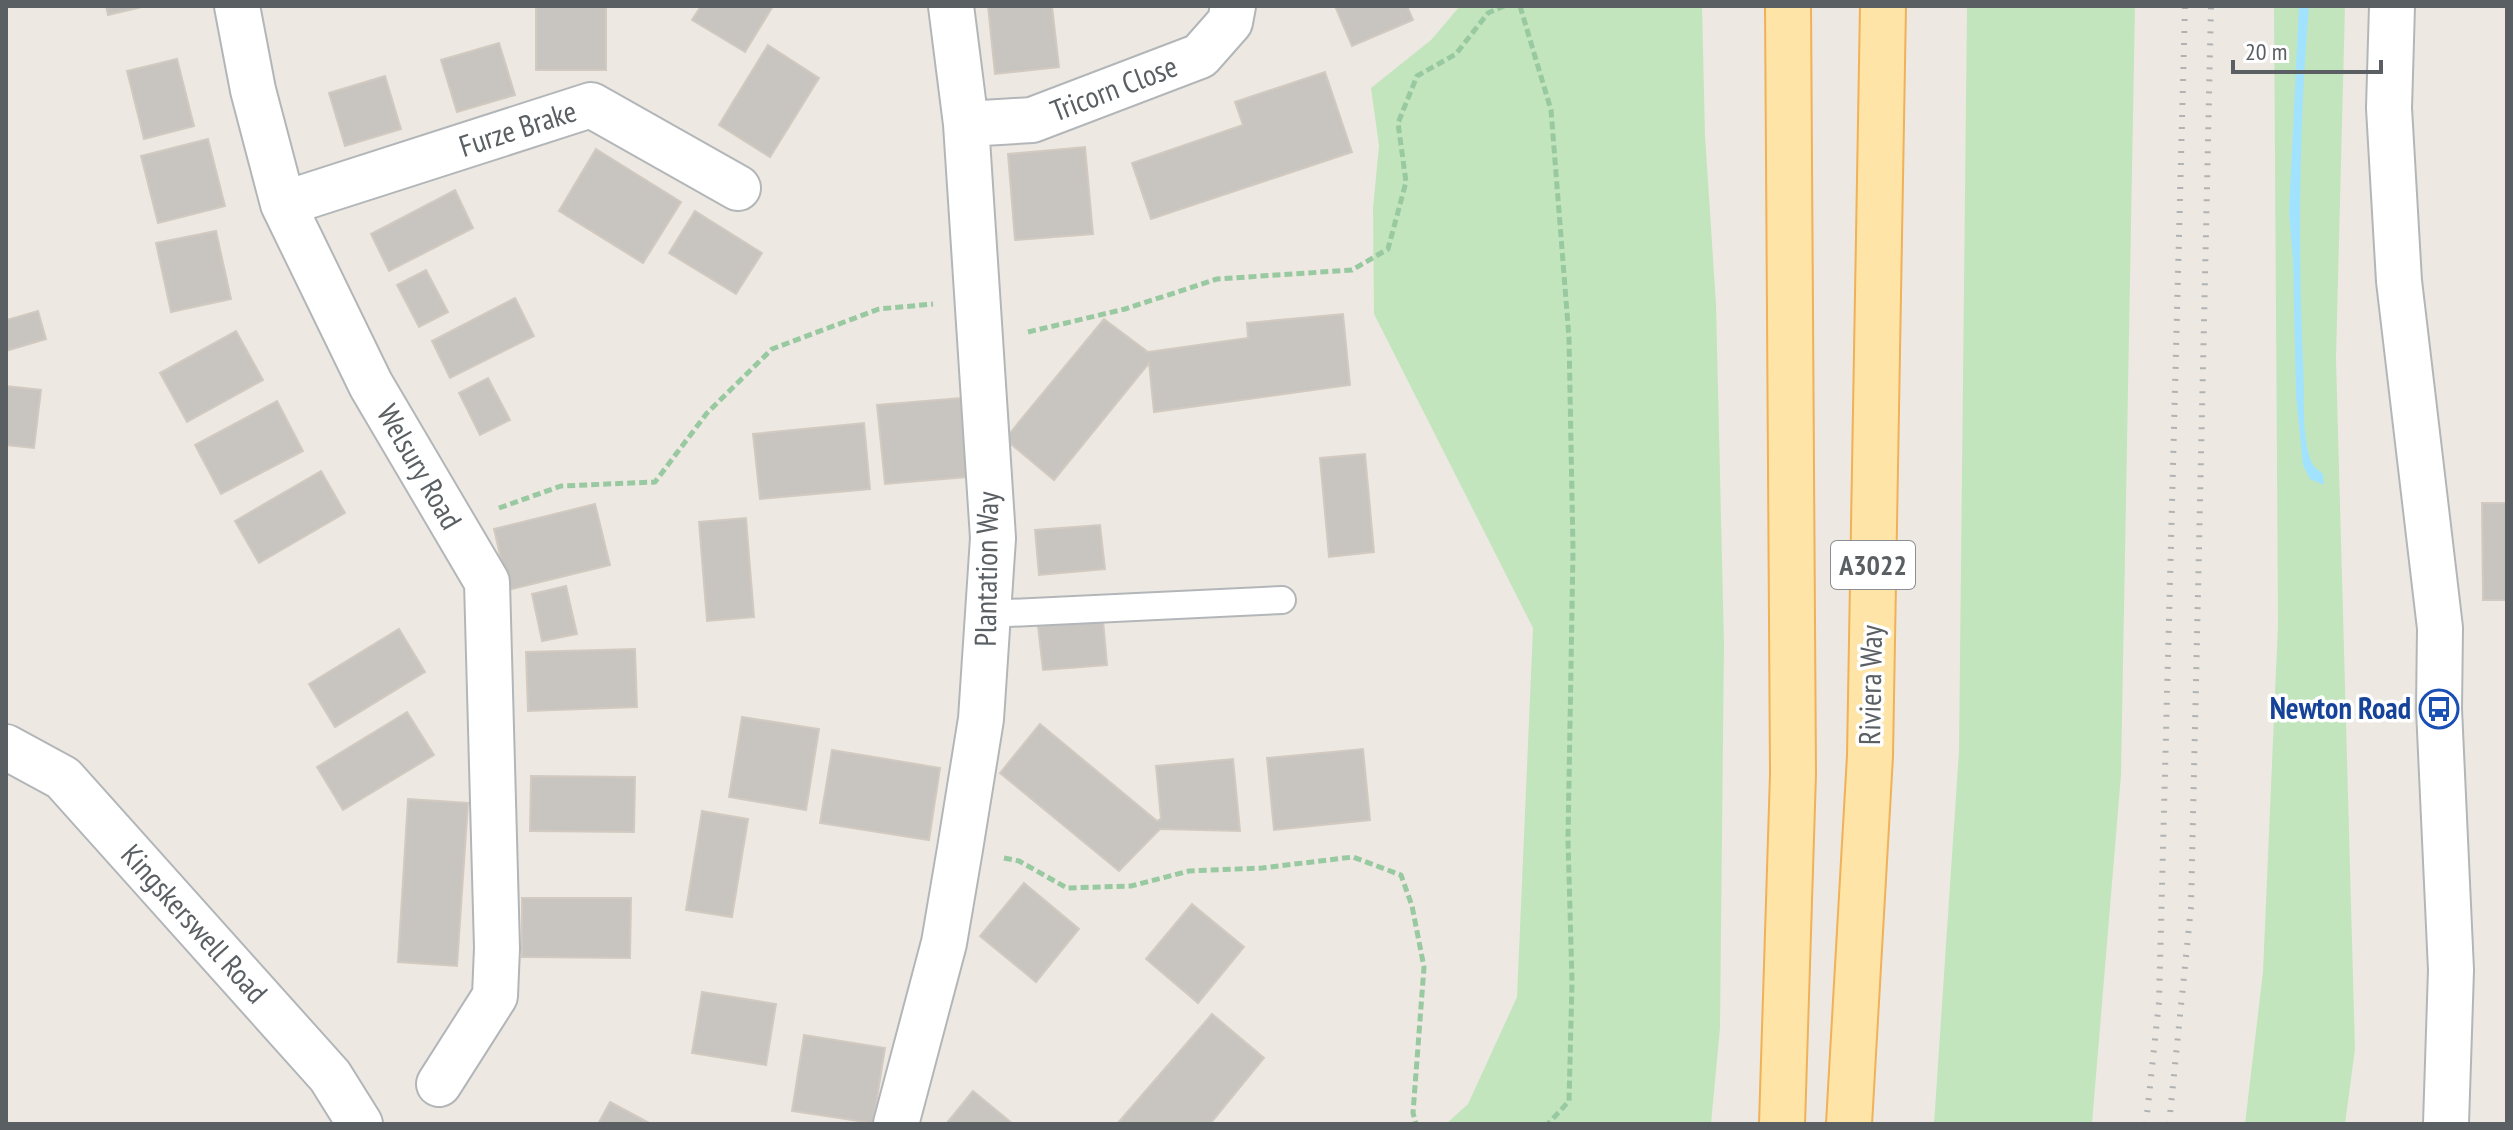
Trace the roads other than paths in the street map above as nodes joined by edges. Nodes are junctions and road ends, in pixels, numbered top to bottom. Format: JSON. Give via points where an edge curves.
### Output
{"nodes":[{"id":1,"x":237,"y":6,"type":"edge"},
{"id":2,"x":951,"y":6,"type":"edge"},
{"id":3,"x":1233,"y":6,"type":"edge"},
{"id":4,"x":1764,"y":6,"type":"edge"},
{"id":5,"x":1788,"y":6,"type":"edge"},
{"id":6,"x":1883,"y":6,"type":"edge"},
{"id":7,"x":2392,"y":6,"type":"edge"},
{"id":8,"x":966,"y":124,"type":"junction"},
{"id":9,"x":738,"y":188,"type":"dead end"},
{"id":10,"x":283,"y":204,"type":"junction"},
{"id":11,"x":1790,"y":388,"type":"junction"},
{"id":12,"x":1282,"y":600,"type":"dead end"},
{"id":13,"x":988,"y":614,"type":"junction"},
{"id":14,"x":6,"y":747,"type":"edge"},
{"id":15,"x":439,"y":1084,"type":"dead end"},
{"id":16,"x":360,"y":1124,"type":"edge"},
{"id":17,"x":896,"y":1124,"type":"edge"},
{"id":18,"x":1782,"y":1124,"type":"edge"},
{"id":19,"x":1849,"y":1124,"type":"edge"},
{"id":20,"x":2446,"y":1124,"type":"edge"}],
"edges":[{"from":1,"to":10,"type":"street","name":"Welsury Road"},
{"from":2,"to":8,"type":"street","name":"Plantation Way"},
{"from":3,"to":8,"type":"street","name":"Tricorn Close","via":[[1230,22],[1200,56],[1032,120]]},
{"from":4,"to":11,"type":"main road"},
{"from":5,"to":11,"type":"main road","number":"A3022"},
{"from":6,"to":19,"type":"main road","name":"Riviera Way","number":"A3022","via":[[1870,756]]},
{"from":7,"to":20,"type":"street","via":[[2389,108],[2399,281],[2440,628],[2451,970]]},
{"from":8,"to":13,"type":"street","name":"Plantation Way","via":[[993,538]]},
{"from":9,"to":10,"type":"street","name":"Furze Brake","via":[[591,105]]},
{"from":10,"to":15,"type":"street","name":"Welsury Road","via":[[371,385],[487,582],[495,996]]},
{"from":11,"to":18,"type":"main road","number":"A3022","via":[[1793,774]]},
{"from":12,"to":13,"type":"lane"},
{"from":13,"to":17,"type":"street","name":"Plantation Way","via":[[981,719],[944,943]]},
{"from":14,"to":16,"type":"street","name":"Kingskerswell Road","via":[[63,778],[330,1076]]}]}
